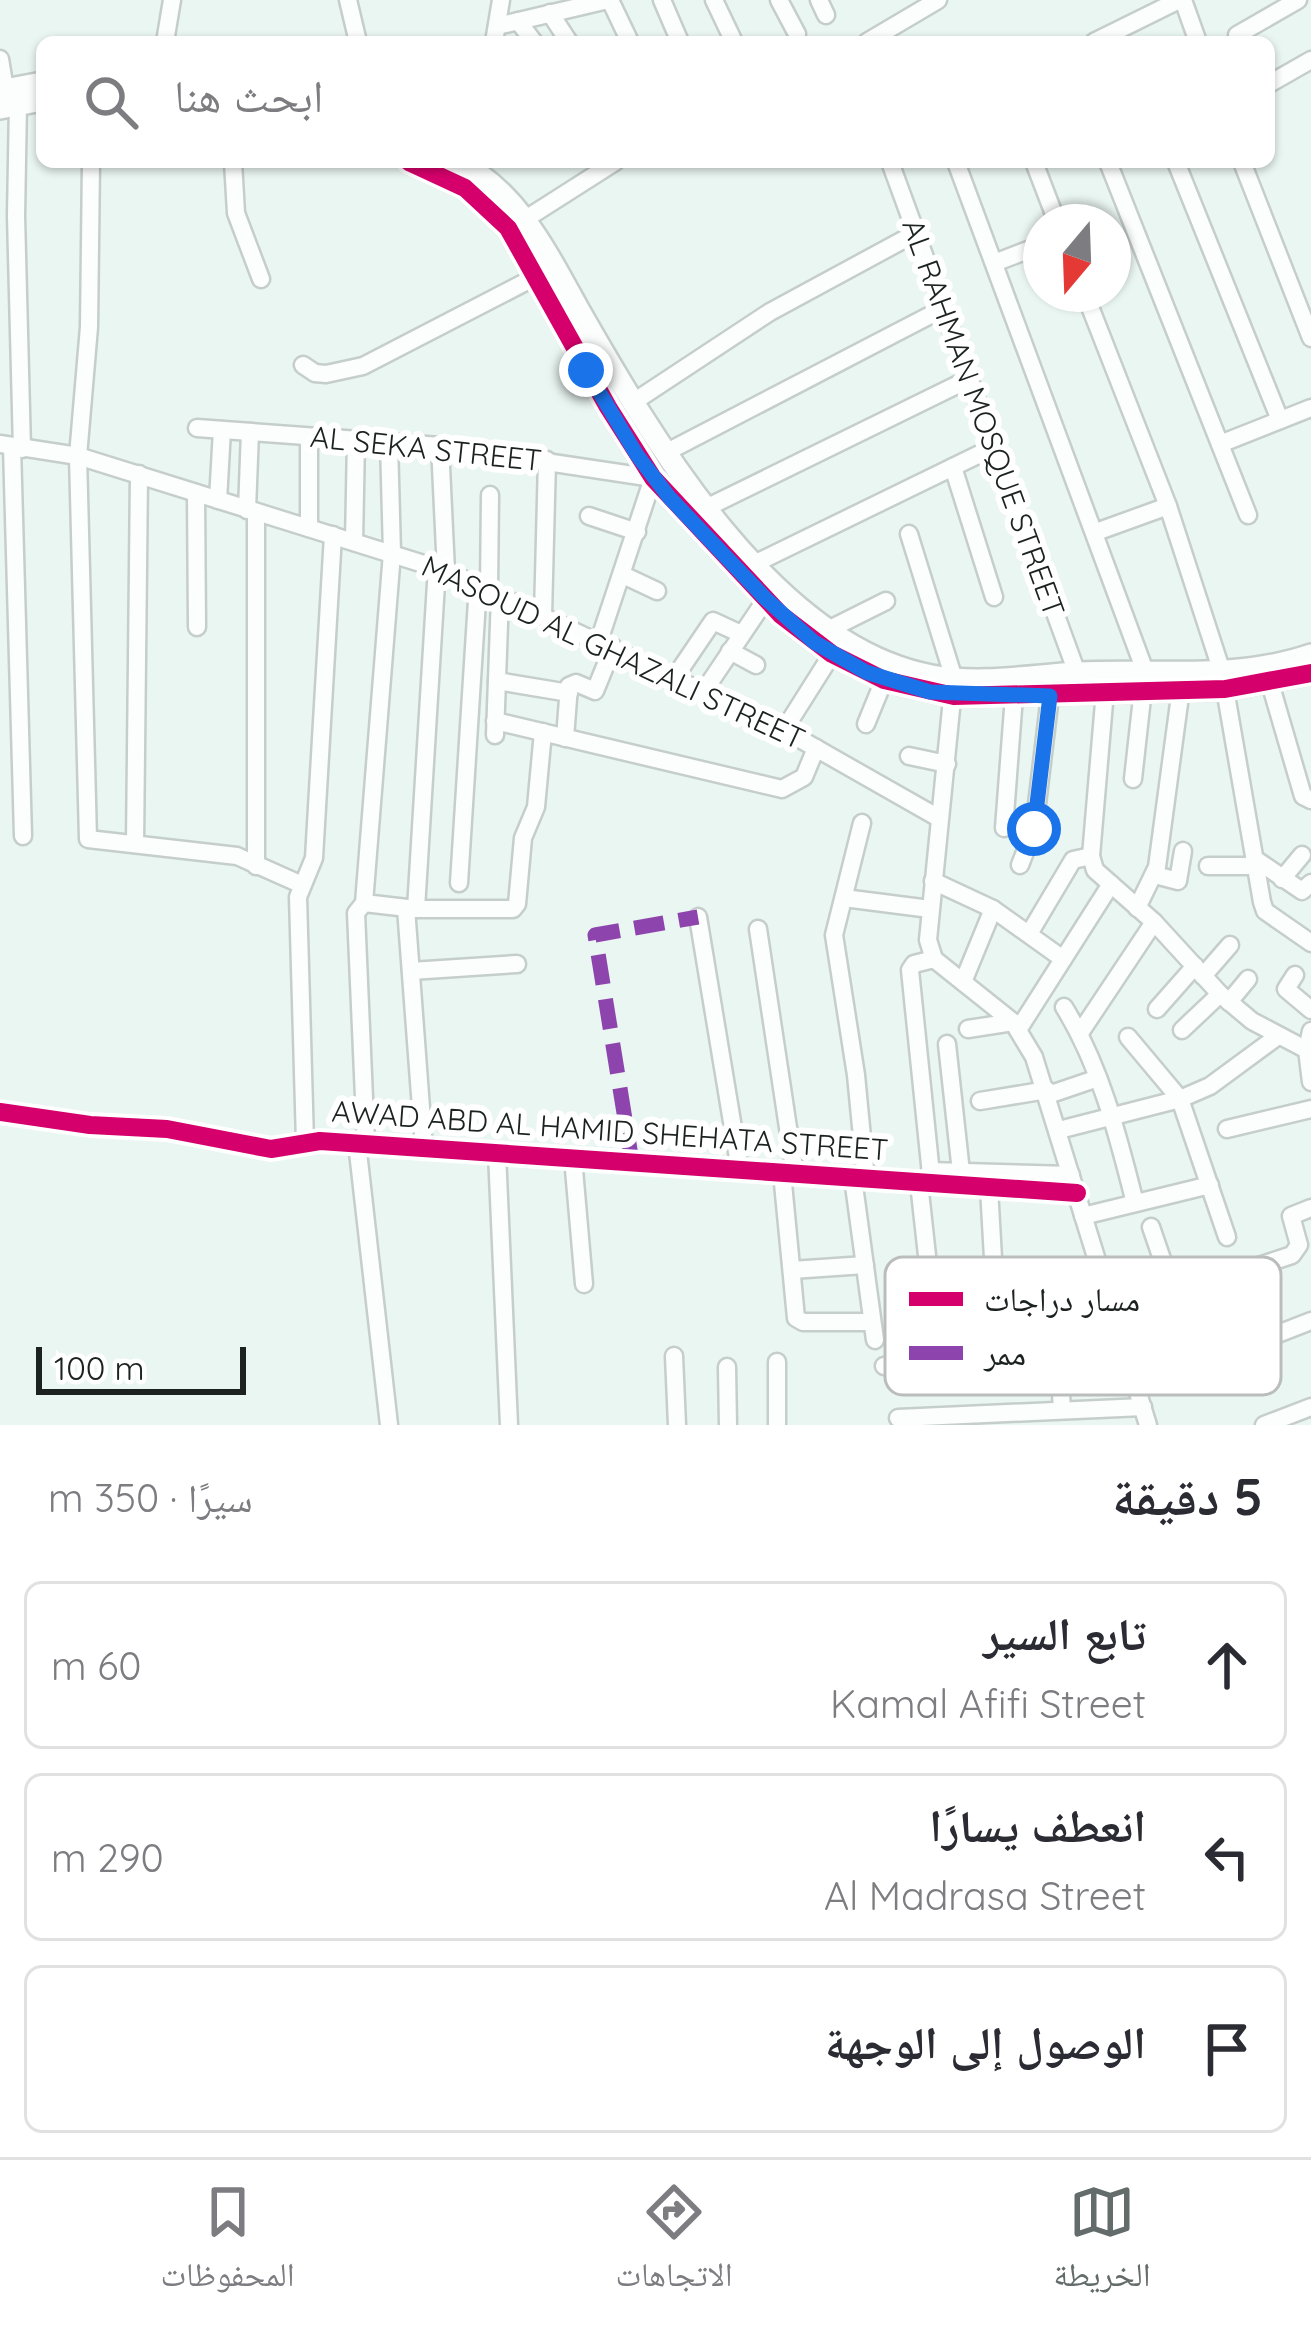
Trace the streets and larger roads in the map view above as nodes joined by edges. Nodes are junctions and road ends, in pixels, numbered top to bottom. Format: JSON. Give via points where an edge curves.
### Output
{"nodes":[{"id":1,"x":172,"y":0,"type":"edge"},
{"id":2,"x":348,"y":0,"type":"edge"},
{"id":3,"x":501,"y":0,"type":"edge"},
{"id":4,"x":609,"y":0,"type":"edge"},
{"id":5,"x":662,"y":0,"type":"edge"},
{"id":6,"x":714,"y":0,"type":"edge"},
{"id":7,"x":779,"y":0,"type":"edge"},
{"id":8,"x":938,"y":0,"type":"edge"},
{"id":9,"x":1181,"y":0,"type":"edge"},
{"id":10,"x":1298,"y":0,"type":"edge"},
{"id":11,"x":550,"y":13,"type":"junction"},
{"id":12,"x":518,"y":21,"type":"junction"},
{"id":13,"x":495,"y":34,"type":"edge"},
{"id":14,"x":796,"y":34,"type":"dead end"},
{"id":15,"x":1129,"y":34,"type":"edge"},
{"id":16,"x":1238,"y":35,"type":"dead end"},
{"id":17,"x":166,"y":36,"type":"edge"},
{"id":18,"x":357,"y":36,"type":"edge"},
{"id":19,"x":530,"y":36,"type":"edge"},
{"id":20,"x":565,"y":36,"type":"edge"},
{"id":21,"x":627,"y":36,"type":"edge"},
{"id":22,"x":677,"y":36,"type":"edge"},
{"id":23,"x":731,"y":36,"type":"edge"},
{"id":24,"x":877,"y":36,"type":"edge"},
{"id":25,"x":1196,"y":36,"type":"edge"},
{"id":26,"x":0,"y":59,"type":"edge"},
{"id":27,"x":1311,"y":60,"type":"edge"},
{"id":28,"x":1275,"y":81,"type":"edge"},
{"id":29,"x":36,"y":86,"type":"edge"},
{"id":30,"x":6,"y":98,"type":"edge"},
{"id":31,"x":36,"y":100,"type":"edge"},
{"id":32,"x":91,"y":168,"type":"edge"},
{"id":33,"x":233,"y":168,"type":"edge"},
{"id":34,"x":424,"y":168,"type":"edge"},
{"id":35,"x":467,"y":168,"type":"edge"},
{"id":36,"x":606,"y":168,"type":"edge"},
{"id":37,"x":892,"y":168,"type":"edge"},
{"id":38,"x":958,"y":168,"type":"edge"},
{"id":39,"x":1036,"y":168,"type":"edge"},
{"id":40,"x":1110,"y":168,"type":"edge"},
{"id":41,"x":1178,"y":168,"type":"edge"},
{"id":42,"x":1243,"y":168,"type":"edge"},
{"id":43,"x":1050,"y":204,"type":"edge"},
{"id":44,"x":524,"y":220,"type":"junction"},
{"id":45,"x":914,"y":234,"type":"junction"},
{"id":46,"x":1023,"y":252,"type":"edge"},
{"id":47,"x":994,"y":263,"type":"junction"},
{"id":48,"x":546,"y":272,"type":"junction"},
{"id":49,"x":261,"y":279,"type":"dead end"},
{"id":50,"x":942,"y":309,"type":"junction"},
{"id":51,"x":1092,"y":312,"type":"edge"},
{"id":52,"x":1311,"y":338,"type":"edge"},
{"id":53,"x":303,"y":364,"type":"dead end"},
{"id":54,"x":969,"y":379,"type":"junction"},
{"id":55,"x":632,"y":403,"type":"junction"},
{"id":56,"x":1311,"y":408,"type":"edge"},
{"id":57,"x":1280,"y":420,"type":"junction"},
{"id":58,"x":197,"y":428,"type":"dead end"},
{"id":59,"x":222,"y":430,"type":"junction"},
{"id":60,"x":250,"y":433,"type":"junction"},
{"id":61,"x":309,"y":436,"type":"junction"},
{"id":62,"x":356,"y":440,"type":"junction"},
{"id":63,"x":389,"y":442,"type":"junction"},
{"id":64,"x":1220,"y":444,"type":"junction"},
{"id":65,"x":440,"y":446,"type":"junction"},
{"id":66,"x":11,"y":447,"type":"edge"},
{"id":67,"x":994,"y":447,"type":"junction"},
{"id":68,"x":665,"y":453,"type":"junction"},
{"id":69,"x":78,"y":456,"type":"junction"},
{"id":70,"x":547,"y":460,"type":"junction"},
{"id":71,"x":953,"y":467,"type":"junction"},
{"id":72,"x":139,"y":474,"type":"junction"},
{"id":73,"x":653,"y":478,"type":"junction"},
{"id":74,"x":196,"y":493,"type":"junction"},
{"id":75,"x":490,"y":494,"type":"dead end"},
{"id":76,"x":218,"y":500,"type":"junction"},
{"id":77,"x":1168,"y":506,"type":"junction"},
{"id":78,"x":706,"y":508,"type":"junction"},
{"id":79,"x":251,"y":511,"type":"junction"},
{"id":80,"x":1248,"y":515,"type":"dead end"},
{"id":81,"x":590,"y":516,"type":"dead end"},
{"id":82,"x":309,"y":528,"type":"junction"},
{"id":83,"x":637,"y":532,"type":"junction"},
{"id":84,"x":1096,"y":532,"type":"junction"},
{"id":85,"x":909,"y":534,"type":"dead end"},
{"id":86,"x":333,"y":536,"type":"junction"},
{"id":87,"x":354,"y":542,"type":"junction"},
{"id":88,"x":392,"y":553,"type":"junction"},
{"id":89,"x":756,"y":563,"type":"junction"},
{"id":90,"x":441,"y":569,"type":"junction"},
{"id":91,"x":622,"y":575,"type":"junction"},
{"id":92,"x":489,"y":590,"type":"junction"},
{"id":93,"x":657,"y":591,"type":"dead end"},
{"id":94,"x":994,"y":596,"type":"dead end"},
{"id":95,"x":766,"y":599,"type":"junction"},
{"id":96,"x":886,"y":601,"type":"dead end"},
{"id":97,"x":543,"y":615,"type":"junction"},
{"id":98,"x":197,"y":627,"type":"dead end"},
{"id":99,"x":826,"y":631,"type":"junction"},
{"id":100,"x":741,"y":634,"type":"junction"},
{"id":101,"x":606,"y":644,"type":"junction"},
{"id":102,"x":730,"y":651,"type":"junction"},
{"id":103,"x":832,"y":654,"type":"junction"},
{"id":104,"x":1311,"y":655,"type":"edge"},
{"id":105,"x":756,"y":665,"type":"dead end"},
{"id":106,"x":1077,"y":673,"type":"junction"},
{"id":107,"x":1311,"y":674,"type":"edge"},
{"id":108,"x":675,"y":677,"type":"junction"},
{"id":109,"x":884,"y":680,"type":"junction"},
{"id":110,"x":1224,"y":680,"type":"junction"},
{"id":111,"x":497,"y":681,"type":"junction"},
{"id":112,"x":1144,"y":681,"type":"junction"},
{"id":113,"x":1182,"y":681,"type":"junction"},
{"id":114,"x":1270,"y":683,"type":"junction"},
{"id":115,"x":954,"y":687,"type":"junction"},
{"id":116,"x":1106,"y":691,"type":"junction"},
{"id":117,"x":569,"y":692,"type":"junction"},
{"id":118,"x":704,"y":692,"type":"junction"},
{"id":119,"x":1050,"y":696,"type":"junction"},
{"id":120,"x":1014,"y":697,"type":"junction"},
{"id":121,"x":866,"y":724,"type":"dead end"},
{"id":122,"x":784,"y":730,"type":"junction"},
{"id":123,"x":543,"y":732,"type":"junction"},
{"id":124,"x":566,"y":738,"type":"junction"},
{"id":125,"x":816,"y":748,"type":"junction"},
{"id":126,"x":909,"y":756,"type":"dead end"},
{"id":127,"x":947,"y":764,"type":"junction"},
{"id":128,"x":1133,"y":779,"type":"dead end"},
{"id":129,"x":1311,"y":800,"type":"edge"},
{"id":130,"x":938,"y":817,"type":"junction"},
{"id":131,"x":862,"y":824,"type":"dead end"},
{"id":132,"x":1004,"y":828,"type":"dead end"},
{"id":133,"x":23,"y":836,"type":"dead end"},
{"id":134,"x":135,"y":844,"type":"junction"},
{"id":135,"x":1183,"y":851,"type":"dead end"},
{"id":136,"x":1302,"y":855,"type":"dead end"},
{"id":137,"x":1091,"y":856,"type":"junction"},
{"id":138,"x":1256,"y":862,"type":"junction"},
{"id":139,"x":1020,"y":865,"type":"dead end"},
{"id":140,"x":256,"y":866,"type":"junction"},
{"id":141,"x":1208,"y":866,"type":"dead end"},
{"id":142,"x":1155,"y":875,"type":"junction"},
{"id":143,"x":1282,"y":879,"type":"junction"},
{"id":144,"x":933,"y":881,"type":"junction"},
{"id":145,"x":459,"y":883,"type":"dead end"},
{"id":146,"x":1311,"y":883,"type":"edge"},
{"id":147,"x":300,"y":884,"type":"junction"},
{"id":148,"x":1111,"y":884,"type":"junction"},
{"id":149,"x":844,"y":898,"type":"junction"},
{"id":150,"x":364,"y":903,"type":"junction"},
{"id":151,"x":411,"y":908,"type":"junction"},
{"id":152,"x":1137,"y":908,"type":"junction"},
{"id":153,"x":930,"y":909,"type":"junction"},
{"id":154,"x":993,"y":909,"type":"junction"},
{"id":155,"x":698,"y":917,"type":"dead end"},
{"id":156,"x":1154,"y":922,"type":"junction"},
{"id":157,"x":758,"y":928,"type":"dead end"},
{"id":158,"x":1029,"y":934,"type":"junction"},
{"id":159,"x":1311,"y":943,"type":"edge"},
{"id":160,"x":1230,"y":945,"type":"dead end"},
{"id":161,"x":934,"y":959,"type":"junction"},
{"id":162,"x":1063,"y":959,"type":"junction"},
{"id":163,"x":517,"y":964,"type":"dead end"},
{"id":164,"x":411,"y":971,"type":"junction"},
{"id":165,"x":1199,"y":971,"type":"junction"},
{"id":166,"x":1295,"y":975,"type":"dead end"},
{"id":167,"x":1248,"y":979,"type":"dead end"},
{"id":168,"x":963,"y":982,"type":"junction"},
{"id":169,"x":1225,"y":998,"type":"junction"},
{"id":170,"x":1064,"y":1007,"type":"dead end"},
{"id":171,"x":1157,"y":1009,"type":"dead end"},
{"id":172,"x":1311,"y":1010,"type":"edge"},
{"id":173,"x":1016,"y":1026,"type":"junction"},
{"id":174,"x":968,"y":1029,"type":"dead end"},
{"id":175,"x":1182,"y":1030,"type":"dead end"},
{"id":176,"x":1311,"y":1030,"type":"edge"},
{"id":177,"x":1080,"y":1033,"type":"junction"},
{"id":178,"x":1128,"y":1036,"type":"dead end"},
{"id":179,"x":1278,"y":1036,"type":"junction"},
{"id":180,"x":947,"y":1044,"type":"dead end"},
{"id":181,"x":1307,"y":1050,"type":"junction"},
{"id":182,"x":1098,"y":1078,"type":"junction"},
{"id":183,"x":1311,"y":1082,"type":"edge"},
{"id":184,"x":1048,"y":1092,"type":"junction"},
{"id":185,"x":1180,"y":1099,"type":"junction"},
{"id":186,"x":980,"y":1101,"type":"dead end"},
{"id":187,"x":1311,"y":1109,"type":"edge"},
{"id":188,"x":0,"y":1112,"type":"edge"},
{"id":189,"x":1113,"y":1117,"type":"junction"},
{"id":190,"x":1228,"y":1129,"type":"dead end"},
{"id":191,"x":1059,"y":1130,"type":"junction"},
{"id":192,"x":305,"y":1142,"type":"junction"},
{"id":193,"x":362,"y":1143,"type":"junction"},
{"id":194,"x":424,"y":1148,"type":"junction"},
{"id":195,"x":497,"y":1153,"type":"junction"},
{"id":196,"x":573,"y":1158,"type":"junction"},
{"id":197,"x":740,"y":1170,"type":"junction"},
{"id":198,"x":961,"y":1172,"type":"junction"},
{"id":199,"x":789,"y":1173,"type":"junction"},
{"id":200,"x":860,"y":1179,"type":"junction"},
{"id":201,"x":927,"y":1179,"type":"junction"},
{"id":202,"x":995,"y":1183,"type":"junction"},
{"id":203,"x":1074,"y":1184,"type":"junction"},
{"id":204,"x":1210,"y":1185,"type":"junction"},
{"id":205,"x":1135,"y":1203,"type":"junction"},
{"id":206,"x":1311,"y":1208,"type":"edge"},
{"id":207,"x":1083,"y":1216,"type":"junction"},
{"id":208,"x":1151,"y":1227,"type":"dead end"},
{"id":209,"x":1227,"y":1237,"type":"dead end"},
{"id":210,"x":1299,"y":1245,"type":"junction"},
{"id":211,"x":931,"y":1257,"type":"edge"},
{"id":212,"x":993,"y":1257,"type":"edge"},
{"id":213,"x":1096,"y":1257,"type":"edge"},
{"id":214,"x":1161,"y":1257,"type":"edge"},
{"id":215,"x":1281,"y":1259,"type":"edge"},
{"id":216,"x":865,"y":1265,"type":"junction"},
{"id":217,"x":1311,"y":1269,"type":"edge"},
{"id":218,"x":792,"y":1270,"type":"junction"},
{"id":219,"x":584,"y":1284,"type":"dead end"},
{"id":220,"x":1311,"y":1321,"type":"edge"},
{"id":221,"x":1281,"y":1333,"type":"edge"},
{"id":222,"x":674,"y":1356,"type":"dead end"},
{"id":223,"x":777,"y":1362,"type":"dead end"},
{"id":224,"x":727,"y":1367,"type":"dead end"},
{"id":225,"x":1143,"y":1407,"type":"edge"},
{"id":226,"x":1311,"y":1407,"type":"edge"},
{"id":227,"x":1074,"y":1415,"type":"edge"},
{"id":228,"x":898,"y":1418,"type":"dead end"},
{"id":229,"x":1276,"y":1423,"type":"edge"},
{"id":230,"x":389,"y":1425,"type":"edge"},
{"id":231,"x":509,"y":1425,"type":"edge"},
{"id":232,"x":677,"y":1425,"type":"edge"},
{"id":233,"x":728,"y":1425,"type":"edge"},
{"id":234,"x":777,"y":1425,"type":"edge"}],
"edges":[{"from":1,"to":17,"type":"street"},
{"from":2,"to":18,"type":"street"},
{"from":3,"to":13,"type":"street"},
{"from":4,"to":11,"type":"street"},
{"from":4,"to":21,"type":"street"},
{"from":5,"to":22,"type":"street"},
{"from":6,"to":23,"type":"street"},
{"from":7,"to":14,"type":"street"},
{"from":8,"to":24,"type":"street"},
{"from":9,"to":15,"type":"street"},
{"from":9,"to":25,"type":"street"},
{"from":10,"to":16,"type":"street"},
{"from":11,"to":12,"type":"street"},
{"from":11,"to":20,"type":"street"},
{"from":12,"to":13,"type":"street"},
{"from":12,"to":19,"type":"street"},
{"from":26,"to":30,"type":"street"},
{"from":27,"to":28,"type":"street"},
{"from":29,"to":30,"type":"street"},
{"from":30,"to":31,"type":"street"},
{"from":30,"to":66,"type":"street","via":[[16,216]]},
{"from":32,"to":69,"type":"street"},
{"from":33,"to":49,"type":"street","via":[[236,213]]},
{"from":34,"to":48,"type":"street","via":[[481,200]]},
{"from":35,"to":44,"type":"street"},
{"from":36,"to":44,"type":"street"},
{"from":37,"to":45,"type":"street","name":"AL RAHMAN MOSQUE STREET"},
{"from":38,"to":47,"type":"street"},
{"from":39,"to":43,"type":"street"},
{"from":40,"to":64,"type":"street"},
{"from":41,"to":57,"type":"street"},
{"from":42,"to":52,"type":"street"},
{"from":44,"to":48,"type":"street"},
{"from":45,"to":50,"type":"street","name":"AL RAHMAN MOSQUE STREET"},
{"from":45,"to":55,"type":"street","via":[[770,312]]},
{"from":46,"to":47,"type":"street"},
{"from":47,"to":84,"type":"street"},
{"from":48,"to":53,"type":"street","via":[[363,366],[326,374]]},
{"from":48,"to":55,"type":"street"},
{"from":48,"to":73,"type":"street","via":[[597,388]]},
{"from":50,"to":54,"type":"street","name":"AL RAHMAN MOSQUE STREET"},
{"from":50,"to":68,"type":"street"},
{"from":51,"to":77,"type":"street"},
{"from":54,"to":67,"type":"street","name":"AL RAHMAN MOSQUE STREET"},
{"from":54,"to":78,"type":"street"},
{"from":55,"to":68,"type":"street"},
{"from":56,"to":57,"type":"street"},
{"from":57,"to":64,"type":"street"},
{"from":58,"to":59,"type":"street","name":"AL SEKA STREET"},
{"from":59,"to":60,"type":"street","name":"AL SEKA STREET"},
{"from":59,"to":76,"type":"street"},
{"from":60,"to":61,"type":"street","name":"AL SEKA STREET"},
{"from":60,"to":79,"type":"street"},
{"from":61,"to":62,"type":"street","name":"AL SEKA STREET"},
{"from":61,"to":82,"type":"street"},
{"from":62,"to":63,"type":"street","name":"AL SEKA STREET"},
{"from":62,"to":87,"type":"street"},
{"from":63,"to":65,"type":"street","name":"AL SEKA STREET"},
{"from":63,"to":88,"type":"street"},
{"from":64,"to":80,"type":"street"},
{"from":65,"to":70,"type":"street","name":"AL SEKA STREET"},
{"from":65,"to":90,"type":"street"},
{"from":66,"to":69,"type":"street","name":"MASOUD AL GHAZALI STREET"},
{"from":66,"to":133,"type":"street"},
{"from":67,"to":71,"type":"street"},
{"from":67,"to":106,"type":"street","name":"AL RAHMAN MOSQUE STREET"},
{"from":68,"to":78,"type":"street"},
{"from":69,"to":72,"type":"street","name":"MASOUD AL GHAZALI STREET"},
{"from":69,"to":134,"type":"street","via":[[88,839]]},
{"from":70,"to":73,"type":"street","name":"AL SEKA STREET"},
{"from":70,"to":97,"type":"street"},
{"from":71,"to":89,"type":"street"},
{"from":71,"to":94,"type":"street"},
{"from":72,"to":74,"type":"street","name":"MASOUD AL GHAZALI STREET"},
{"from":72,"to":134,"type":"street"},
{"from":73,"to":83,"type":"street"},
{"from":73,"to":95,"type":"street"},
{"from":74,"to":76,"type":"street","name":"MASOUD AL GHAZALI STREET"},
{"from":74,"to":98,"type":"street"},
{"from":75,"to":92,"type":"street"},
{"from":76,"to":79,"type":"street","name":"MASOUD AL GHAZALI STREET"},
{"from":77,"to":84,"type":"street"},
{"from":77,"to":110,"type":"street"},
{"from":78,"to":89,"type":"street"},
{"from":79,"to":82,"type":"street","name":"MASOUD AL GHAZALI STREET"},
{"from":79,"to":140,"type":"street"},
{"from":81,"to":83,"type":"street"},
{"from":82,"to":86,"type":"street","name":"MASOUD AL GHAZALI STREET"},
{"from":83,"to":91,"type":"street"},
{"from":84,"to":112,"type":"street"},
{"from":85,"to":115,"type":"street"},
{"from":86,"to":87,"type":"street","name":"MASOUD AL GHAZALI STREET"},
{"from":86,"to":147,"type":"street","via":[[314,858]]},
{"from":87,"to":88,"type":"street","name":"MASOUD AL GHAZALI STREET"},
{"from":88,"to":90,"type":"street","name":"MASOUD AL GHAZALI STREET"},
{"from":88,"to":150,"type":"street"},
{"from":89,"to":99,"type":"street"},
{"from":90,"to":92,"type":"street","name":"MASOUD AL GHAZALI STREET"},
{"from":90,"to":151,"type":"street"},
{"from":91,"to":93,"type":"street"},
{"from":91,"to":101,"type":"street"},
{"from":92,"to":97,"type":"street","name":"MASOUD AL GHAZALI STREET"},
{"from":92,"to":111,"type":"street"},
{"from":92,"to":145,"type":"street"},
{"from":95,"to":100,"type":"street"},
{"from":95,"to":103,"type":"street"},
{"from":96,"to":99,"type":"street"},
{"from":97,"to":101,"type":"street","name":"MASOUD AL GHAZALI STREET"},
{"from":99,"to":115,"type":"street"},
{"from":100,"to":102,"type":"street"},
{"from":100,"to":108,"type":"street","via":[[712,621]]},
{"from":101,"to":108,"type":"street","name":"MASOUD AL GHAZALI STREET"},
{"from":101,"to":117,"type":"street","via":[[598,688],[572,683]]},
{"from":102,"to":105,"type":"street"},
{"from":102,"to":118,"type":"street"},
{"from":103,"to":109,"type":"street"},
{"from":103,"to":122,"type":"street"},
{"from":104,"to":110,"type":"street"},
{"from":106,"to":112,"type":"street"},
{"from":106,"to":115,"type":"street"},
{"from":107,"to":114,"type":"street"},
{"from":108,"to":118,"type":"street","name":"MASOUD AL GHAZALI STREET"},
{"from":109,"to":115,"type":"street"},
{"from":109,"to":121,"type":"street"},
{"from":110,"to":113,"type":"street"},
{"from":110,"to":114,"type":"street"},
{"from":110,"to":138,"type":"street"},
{"from":111,"to":117,"type":"street"},
{"from":111,"to":123,"type":"street","via":[[495,728]]},
{"from":112,"to":113,"type":"street"},
{"from":112,"to":116,"type":"street"},
{"from":112,"to":128,"type":"street"},
{"from":113,"to":142,"type":"street"},
{"from":114,"to":129,"type":"street","via":[[1303,796]]},
{"from":115,"to":120,"type":"street"},
{"from":115,"to":127,"type":"street"},
{"from":116,"to":119,"type":"street"},
{"from":116,"to":137,"type":"street"},
{"from":117,"to":124,"type":"street"},
{"from":118,"to":122,"type":"street","name":"MASOUD AL GHAZALI STREET"},
{"from":119,"to":120,"type":"street"},
{"from":119,"to":139,"type":"street","via":[[1034,829]]},
{"from":120,"to":132,"type":"street"},
{"from":122,"to":125,"type":"street","name":"MASOUD AL GHAZALI STREET"},
{"from":123,"to":124,"type":"street"},
{"from":123,"to":151,"type":"street","via":[[517,904]]},
{"from":124,"to":125,"type":"street","via":[[782,789],[804,777]]},
{"from":125,"to":130,"type":"street","name":"MASOUD AL GHAZALI STREET"},
{"from":126,"to":127,"type":"street"},
{"from":127,"to":130,"type":"street"},
{"from":130,"to":144,"type":"street"},
{"from":131,"to":149,"type":"street"},
{"from":134,"to":140,"type":"street","via":[[237,856]]},
{"from":135,"to":142,"type":"street","via":[[1178,881]]},
{"from":136,"to":143,"type":"street"},
{"from":137,"to":148,"type":"street"},
{"from":137,"to":158,"type":"street","via":[[1073,860]]},
{"from":138,"to":141,"type":"street"},
{"from":138,"to":143,"type":"street"},
{"from":138,"to":159,"type":"street","via":[[1265,911]]},
{"from":140,"to":147,"type":"street"},
{"from":142,"to":152,"type":"street"},
{"from":143,"to":146,"type":"street","via":[[1302,892]]},
{"from":144,"to":153,"type":"street"},
{"from":144,"to":154,"type":"street"},
{"from":147,"to":192,"type":"street"},
{"from":148,"to":152,"type":"street"},
{"from":148,"to":162,"type":"street"},
{"from":149,"to":153,"type":"street"},
{"from":149,"to":200,"type":"street","via":[[834,935],[856,1075]]},
{"from":150,"to":151,"type":"street"},
{"from":150,"to":193,"type":"street","via":[[356,913]]},
{"from":151,"to":164,"type":"street"},
{"from":152,"to":156,"type":"street"},
{"from":153,"to":161,"type":"street"},
{"from":154,"to":158,"type":"street"},
{"from":154,"to":168,"type":"street"},
{"from":155,"to":197,"type":"street"},
{"from":156,"to":165,"type":"street"},
{"from":156,"to":177,"type":"street"},
{"from":157,"to":199,"type":"street"},
{"from":158,"to":162,"type":"street"},
{"from":160,"to":165,"type":"street"},
{"from":161,"to":168,"type":"street"},
{"from":161,"to":201,"type":"street","via":[[910,970]]},
{"from":162,"to":173,"type":"street"},
{"from":163,"to":164,"type":"street"},
{"from":164,"to":194,"type":"street"},
{"from":165,"to":169,"type":"street"},
{"from":165,"to":171,"type":"street"},
{"from":166,"to":172,"type":"street","via":[[1286,989]]},
{"from":167,"to":169,"type":"street"},
{"from":168,"to":173,"type":"street"},
{"from":169,"to":175,"type":"street"},
{"from":169,"to":179,"type":"street"},
{"from":170,"to":177,"type":"street"},
{"from":173,"to":174,"type":"street"},
{"from":173,"to":184,"type":"street"},
{"from":176,"to":181,"type":"street"},
{"from":177,"to":182,"type":"street"},
{"from":178,"to":185,"type":"street"},
{"from":179,"to":181,"type":"street"},
{"from":179,"to":185,"type":"street"},
{"from":180,"to":198,"type":"street"},
{"from":181,"to":183,"type":"street"},
{"from":182,"to":184,"type":"street"},
{"from":182,"to":189,"type":"street"},
{"from":184,"to":186,"type":"street"},
{"from":184,"to":191,"type":"street"},
{"from":185,"to":189,"type":"street"},
{"from":185,"to":204,"type":"street"},
{"from":187,"to":190,"type":"street"},
{"from":188,"to":192,"type":"street","name":"AWAD ABD AL HAMID SHEHATA STREET","via":[[271,1149]]},
{"from":189,"to":191,"type":"street"},
{"from":189,"to":205,"type":"street"},
{"from":191,"to":203,"type":"street"},
{"from":192,"to":193,"type":"street","name":"AWAD ABD AL HAMID SHEHATA STREET"},
{"from":193,"to":194,"type":"street","name":"AWAD ABD AL HAMID SHEHATA STREET"},
{"from":193,"to":230,"type":"street"},
{"from":194,"to":195,"type":"street","name":"AWAD ABD AL HAMID SHEHATA STREET"},
{"from":195,"to":196,"type":"street","name":"AWAD ABD AL HAMID SHEHATA STREET"},
{"from":195,"to":231,"type":"street"},
{"from":196,"to":197,"type":"street","name":"AWAD ABD AL HAMID SHEHATA STREET"},
{"from":196,"to":219,"type":"street"},
{"from":197,"to":199,"type":"street","name":"AWAD ABD AL HAMID SHEHATA STREET"},
{"from":198,"to":201,"type":"street"},
{"from":198,"to":202,"type":"street"},
{"from":199,"to":200,"type":"street","name":"AWAD ABD AL HAMID SHEHATA STREET"},
{"from":199,"to":218,"type":"street"},
{"from":200,"to":201,"type":"street","name":"AWAD ABD AL HAMID SHEHATA STREET"},
{"from":200,"to":216,"type":"street"},
{"from":201,"to":202,"type":"street","name":"AWAD ABD AL HAMID SHEHATA STREET"},
{"from":201,"to":211,"type":"street"},
{"from":202,"to":203,"type":"street"},
{"from":202,"to":212,"type":"street"},
{"from":203,"to":207,"type":"street"},
{"from":204,"to":205,"type":"street"},
{"from":204,"to":209,"type":"street"},
{"from":205,"to":207,"type":"street"},
{"from":206,"to":210,"type":"street","via":[[1291,1216]]},
{"from":207,"to":213,"type":"street"},
{"from":208,"to":214,"type":"street"},
{"from":210,"to":215,"type":"street"},
{"from":210,"to":217,"type":"street"},
{"from":216,"to":218,"type":"street"},
{"from":216,"to":218,"type":"street","via":[[874,1331],[796,1318]]},
{"from":220,"to":221,"type":"street"},
{"from":222,"to":232,"type":"street"},
{"from":223,"to":234,"type":"street"},
{"from":224,"to":233,"type":"street"},
{"from":225,"to":227,"type":"street"},
{"from":226,"to":229,"type":"street"},
{"from":227,"to":228,"type":"street"}]}
